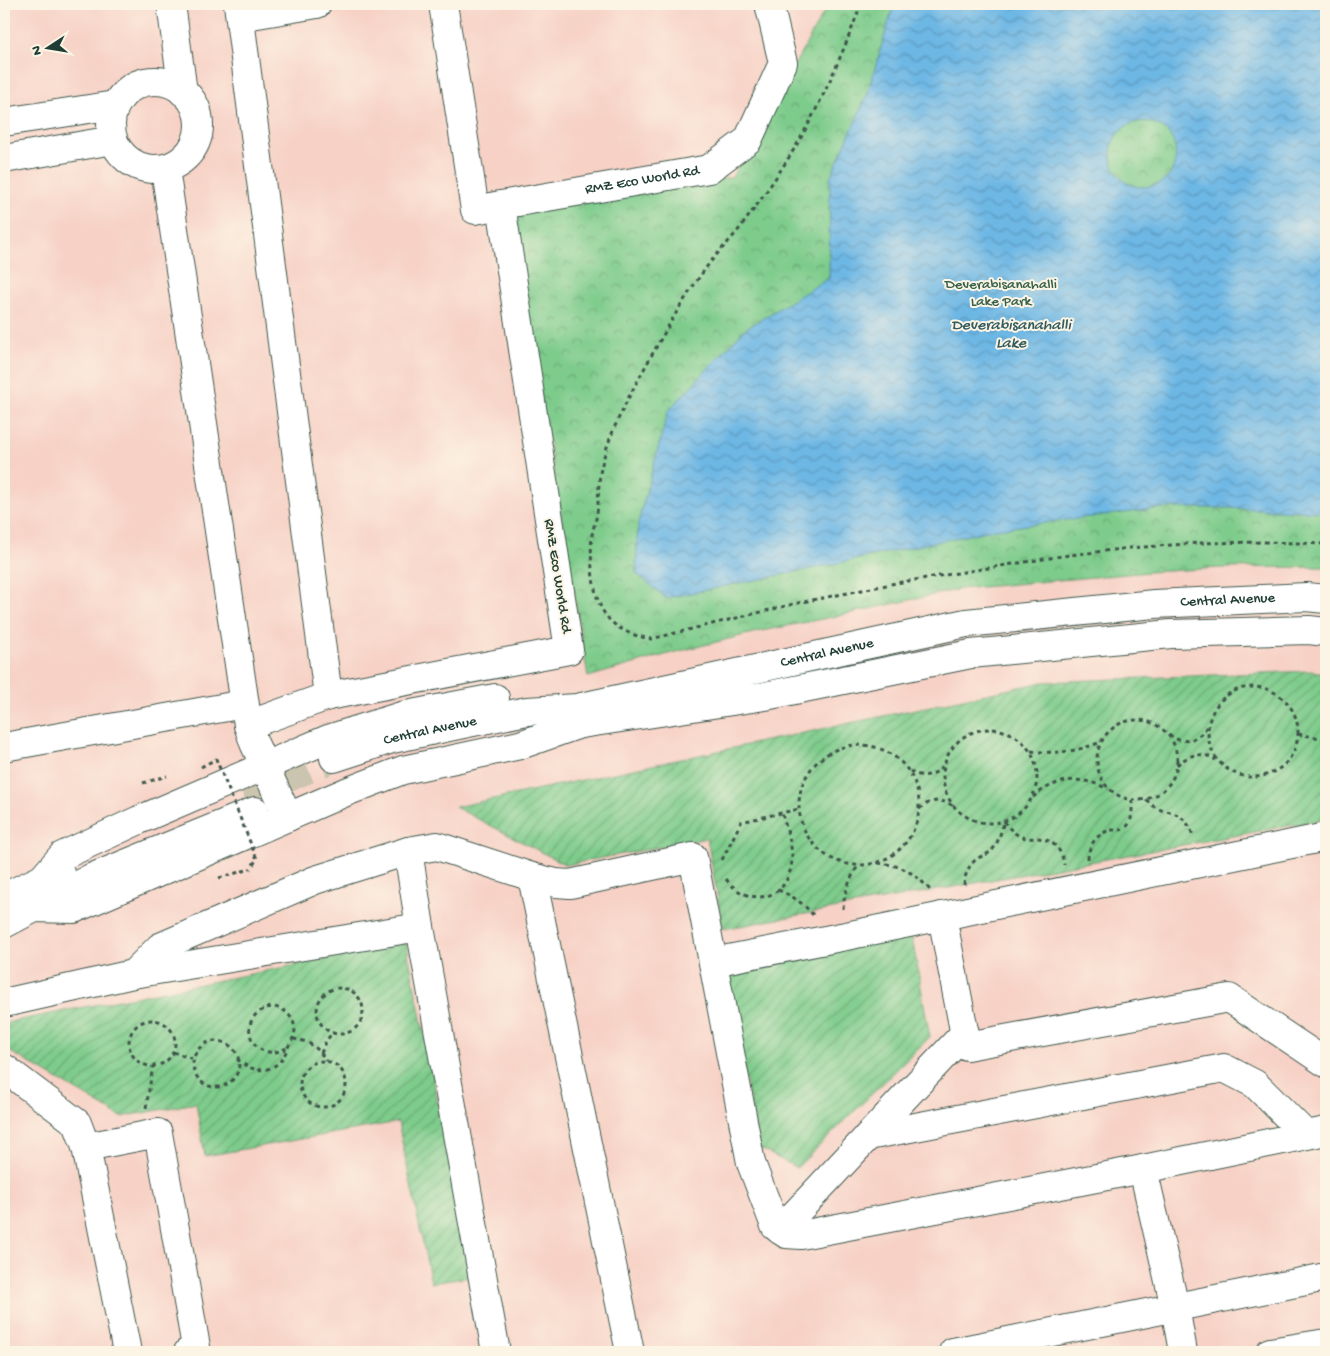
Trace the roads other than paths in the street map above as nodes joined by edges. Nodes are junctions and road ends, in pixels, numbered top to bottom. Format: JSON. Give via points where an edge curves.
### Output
{"nodes":[{"id":1,"x":171,"y":4,"type":"edge"},
{"id":2,"x":317,"y":4,"type":"edge"},
{"id":3,"x":443,"y":4,"type":"edge"},
{"id":4,"x":770,"y":4,"type":"edge"},
{"id":5,"x":239,"y":10,"type":"edge"},
{"id":6,"x":183,"y":92,"type":"junction"},
{"id":7,"x":115,"y":105,"type":"junction"},
{"id":8,"x":4,"y":122,"type":"edge"},
{"id":9,"x":113,"y":140,"type":"junction"},
{"id":10,"x":4,"y":159,"type":"edge"},
{"id":11,"x":165,"y":169,"type":"junction"},
{"id":12,"x":501,"y":204,"type":"junction"},
{"id":13,"x":1326,"y":599,"type":"edge"},
{"id":14,"x":1326,"y":632,"type":"edge"},
{"id":15,"x":328,"y":696,"type":"junction"},
{"id":16,"x":246,"y":715,"type":"junction"},
{"id":17,"x":577,"y":716,"type":"junction"},
{"id":18,"x":4,"y":747,"type":"edge"},
{"id":19,"x":337,"y":766,"type":"tunnel mouth"},
{"id":20,"x":265,"y":767,"type":"junction"},
{"id":21,"x":288,"y":817,"type":"junction"},
{"id":22,"x":1326,"y":837,"type":"edge"},
{"id":23,"x":408,"y":851,"type":"junction"},
{"id":24,"x":532,"y":877,"type":"junction"},
{"id":25,"x":42,"y":879,"type":"junction"},
{"id":26,"x":4,"y":897,"type":"edge"},
{"id":27,"x":33,"y":908,"type":"junction"},
{"id":28,"x":942,"y":916,"type":"junction"},
{"id":29,"x":4,"y":924,"type":"edge"},
{"id":30,"x":420,"y":926,"type":"junction"},
{"id":31,"x":713,"y":962,"type":"junction"},
{"id":32,"x":133,"y":974,"type":"junction"},
{"id":33,"x":4,"y":1003,"type":"edge"},
{"id":34,"x":965,"y":1033,"type":"junction"},
{"id":35,"x":1326,"y":1062,"type":"edge"},
{"id":36,"x":4,"y":1068,"type":"edge"},
{"id":37,"x":1316,"y":1133,"type":"edge"},
{"id":38,"x":868,"y":1136,"type":"junction"},
{"id":39,"x":86,"y":1147,"type":"junction"},
{"id":40,"x":1144,"y":1169,"type":"junction"},
{"id":41,"x":780,"y":1230,"type":"junction"},
{"id":42,"x":1326,"y":1277,"type":"edge"},
{"id":43,"x":1175,"y":1307,"type":"junction"},
{"id":44,"x":1326,"y":1343,"type":"edge"},
{"id":45,"x":127,"y":1352,"type":"edge"},
{"id":46,"x":188,"y":1352,"type":"edge"},
{"id":47,"x":496,"y":1352,"type":"edge"},
{"id":48,"x":630,"y":1352,"type":"edge"},
{"id":49,"x":953,"y":1352,"type":"edge"},
{"id":50,"x":1183,"y":1352,"type":"edge"},
{"id":51,"x":1270,"y":1352,"type":"edge"}],
"edges":[{"from":1,"to":6,"type":"street"},
{"from":2,"to":5,"type":"street"},
{"from":3,"to":12,"type":"street","name":"RMZ Eco World Rd","via":[[475,210]]},
{"from":4,"to":12,"type":"street","name":"RMZ Eco World Rd","via":[[783,63],[748,140],[709,169]]},
{"from":5,"to":15,"type":"street"},
{"from":6,"to":7,"type":"street","via":[[167,83],[147,81],[134,86]]},
{"from":6,"to":11,"type":"street","via":[[197,112],[197,137],[184,158]]},
{"from":7,"to":8,"type":"street"},
{"from":7,"to":9,"type":"street","via":[[110,131]]},
{"from":9,"to":10,"type":"street"},
{"from":9,"to":11,"type":"street","via":[[129,162],[139,167]]},
{"from":11,"to":16,"type":"street"},
{"from":12,"to":15,"type":"street","name":"RMZ Eco World Rd","via":[[568,650]]},
{"from":13,"to":17,"type":"street","name":"Central Avenue","via":[[1306,597],[1154,604],[966,623]]},
{"from":14,"to":17,"type":"street","name":"Central Avenue","via":[[1170,634],[971,654],[765,696]]},
{"from":15,"to":16,"type":"street","name":"RMZ Eco World Rd"},
{"from":16,"to":18,"type":"street","name":"RMZ Eco World Rd"},
{"from":16,"to":20,"type":"street"},
{"from":17,"to":19,"type":"street","name":"Central Avenue","via":[[527,711],[463,724],[392,739]]},
{"from":17,"to":20,"type":"street","via":[[551,703],[498,697],[401,716],[328,739]]},
{"from":17,"to":21,"type":"street","via":[[520,745],[403,770]]},
{"from":20,"to":21,"type":"street"},
{"from":20,"to":25,"type":"street","via":[[62,856]]},
{"from":21,"to":27,"type":"street","via":[[74,909]]},
{"from":22,"to":28,"type":"street"},
{"from":23,"to":24,"type":"street","via":[[438,846]]},
{"from":23,"to":30,"type":"street"},
{"from":23,"to":32,"type":"street","via":[[315,880],[160,947]]},
{"from":24,"to":31,"type":"street","via":[[570,884],[693,857],[708,867]]},
{"from":24,"to":48,"type":"street"},
{"from":25,"to":26,"type":"street"},
{"from":25,"to":27,"type":"street","via":[[250,804]]},
{"from":27,"to":29,"type":"street"},
{"from":28,"to":31,"type":"street"},
{"from":28,"to":34,"type":"street"},
{"from":30,"to":32,"type":"street"},
{"from":30,"to":47,"type":"street"},
{"from":31,"to":41,"type":"street","via":[[752,1163],[775,1226]]},
{"from":32,"to":33,"type":"street"},
{"from":34,"to":35,"type":"street","via":[[967,1046],[1229,998]]},
{"from":34,"to":38,"type":"street"},
{"from":36,"to":39,"type":"street","via":[[77,1123]]},
{"from":37,"to":38,"type":"street","via":[[1255,1084],[1224,1068]]},
{"from":37,"to":40,"type":"street"},
{"from":38,"to":41,"type":"street"},
{"from":39,"to":45,"type":"street"},
{"from":39,"to":46,"type":"street","via":[[158,1133],[196,1347]]},
{"from":40,"to":41,"type":"street","via":[[801,1236]]},
{"from":40,"to":43,"type":"street"},
{"from":42,"to":43,"type":"street"},
{"from":43,"to":49,"type":"street"},
{"from":43,"to":50,"type":"street"},
{"from":44,"to":51,"type":"street"}]}
